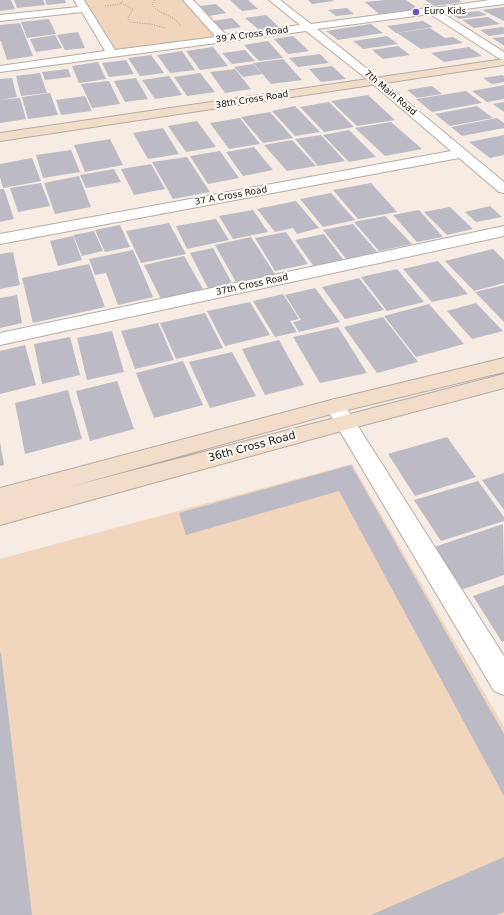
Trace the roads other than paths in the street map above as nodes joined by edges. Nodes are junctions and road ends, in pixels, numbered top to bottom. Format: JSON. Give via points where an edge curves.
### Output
{"nodes":[{"id":1,"x":188,"y":0,"type":"edge"},
{"id":2,"x":274,"y":0,"type":"edge"},
{"id":3,"x":504,"y":1,"type":"edge"},
{"id":4,"x":82,"y":4,"type":"edge"},
{"id":5,"x":420,"y":4,"type":"dead end"},
{"id":6,"x":431,"y":11,"type":"junction"},
{"id":7,"x":0,"y":18,"type":"edge"},
{"id":8,"x":307,"y":28,"type":"junction"},
{"id":9,"x":224,"y":39,"type":"junction"},
{"id":10,"x":112,"y":54,"type":"junction"},
{"id":11,"x":504,"y":57,"type":"edge"},
{"id":12,"x":504,"y":62,"type":"edge"},
{"id":13,"x":0,"y":69,"type":"edge"},
{"id":14,"x":376,"y":81,"type":"junction"},
{"id":15,"x":0,"y":137,"type":"edge"},
{"id":16,"x":462,"y":153,"type":"junction"},
{"id":17,"x":504,"y":189,"type":"edge"},
{"id":18,"x":504,"y":231,"type":"edge"},
{"id":19,"x":0,"y":239,"type":"edge"},
{"id":20,"x":0,"y":339,"type":"edge"},
{"id":21,"x":502,"y":372,"type":"edge"},
{"id":22,"x":340,"y":414,"type":"junction"},
{"id":23,"x":0,"y":496,"type":"edge"},
{"id":24,"x":0,"y":515,"type":"edge"},
{"id":25,"x":504,"y":681,"type":"edge"}],
"edges":[{"from":1,"to":9,"type":"street"},
{"from":2,"to":8,"type":"street","name":"7th Main Road"},
{"from":3,"to":6,"type":"street","name":"39 A Cross Road"},
{"from":4,"to":7,"type":"street"},
{"from":4,"to":10,"type":"street"},
{"from":5,"to":6,"type":"street"},
{"from":6,"to":8,"type":"street","name":"39 A Cross Road"},
{"from":6,"to":11,"type":"street"},
{"from":8,"to":9,"type":"street","name":"39 A Cross Road"},
{"from":8,"to":14,"type":"street","name":"7th Main Road"},
{"from":9,"to":10,"type":"street","name":"39 A Cross Road"},
{"from":10,"to":13,"type":"street","name":"39 A Cross Road"},
{"from":12,"to":14,"type":"street","name":"38th Cross Road"},
{"from":14,"to":15,"type":"street","name":"38th Cross Road"},
{"from":14,"to":16,"type":"street","name":"7th Main Road"},
{"from":16,"to":17,"type":"street","name":"7th Main Road"},
{"from":16,"to":19,"type":"street","name":"37 A Cross Road"},
{"from":18,"to":20,"type":"street","name":"37th Cross Road"},
{"from":21,"to":22,"type":"street","name":"36th Cross Road"},
{"from":22,"to":23,"type":"street","name":"36th Cross Road"},
{"from":22,"to":24,"type":"street","name":"36th Cross Road"},
{"from":22,"to":25,"type":"street"}]}
